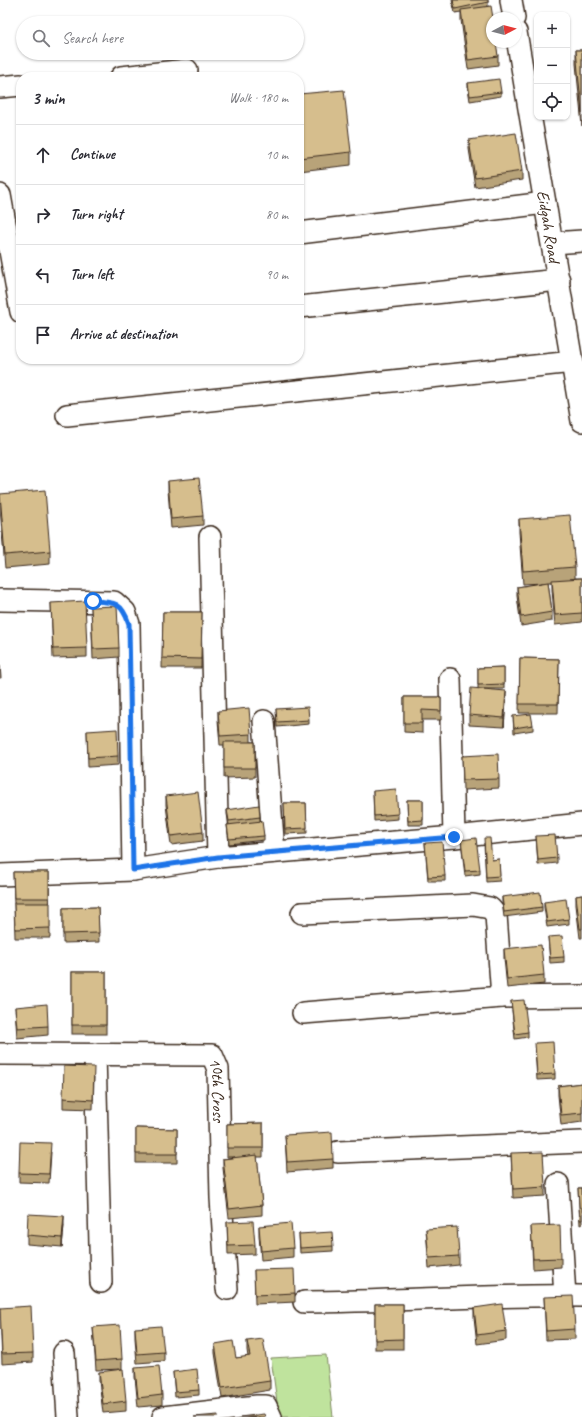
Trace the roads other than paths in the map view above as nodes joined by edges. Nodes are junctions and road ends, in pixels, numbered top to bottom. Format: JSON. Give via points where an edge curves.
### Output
{"nodes":[{"id":1,"x":511,"y":0,"type":"edge"},
{"id":2,"x":513,"y":12,"type":"edge"},
{"id":3,"x":519,"y":48,"type":"edge"},
{"id":4,"x":187,"y":70,"type":"dead end"},
{"id":5,"x":168,"y":72,"type":"edge"},
{"id":6,"x":16,"y":85,"type":"edge"},
{"id":7,"x":0,"y":87,"type":"edge"},
{"id":8,"x":0,"y":195,"type":"edge"},
{"id":9,"x":545,"y":203,"type":"junction"},
{"id":10,"x":304,"y":231,"type":"edge"},
{"id":11,"x":582,"y":241,"type":"edge"},
{"id":12,"x":553,"y":243,"type":"junction"},
{"id":13,"x":16,"y":258,"type":"edge"},
{"id":14,"x":559,"y":280,"type":"junction"},
{"id":15,"x":304,"y":306,"type":"edge"},
{"id":16,"x":573,"y":362,"type":"junction"},
{"id":17,"x":67,"y":414,"type":"dead end"},
{"id":18,"x":582,"y":421,"type":"edge"},
{"id":19,"x":210,"y":537,"type":"dead end"},
{"id":20,"x":0,"y":600,"type":"edge"},
{"id":21,"x":450,"y":678,"type":"dead end"},
{"id":22,"x":264,"y":721,"type":"dead end"},
{"id":23,"x":582,"y":824,"type":"edge"},
{"id":24,"x":454,"y":837,"type":"junction"},
{"id":25,"x":274,"y":852,"type":"junction"},
{"id":26,"x":218,"y":857,"type":"junction"},
{"id":27,"x":133,"y":870,"type":"junction"},
{"id":28,"x":0,"y":875,"type":"edge"},
{"id":29,"x":302,"y":913,"type":"dead end"},
{"id":30,"x":582,"y":996,"type":"edge"},
{"id":31,"x":502,"y":997,"type":"junction"},
{"id":32,"x":303,"y":1013,"type":"dead end"},
{"id":33,"x":0,"y":1054,"type":"edge"},
{"id":34,"x":95,"y":1054,"type":"junction"},
{"id":35,"x":582,"y":1142,"type":"edge"},
{"id":36,"x":338,"y":1152,"type":"dead end"},
{"id":37,"x":558,"y":1184,"type":"dead end"},
{"id":38,"x":101,"y":1282,"type":"dead end"},
{"id":39,"x":227,"y":1289,"type":"dead end"},
{"id":40,"x":574,"y":1296,"type":"edge"},
{"id":41,"x":304,"y":1302,"type":"dead end"},
{"id":42,"x":64,"y":1352,"type":"dead end"},
{"id":43,"x":68,"y":1417,"type":"edge"},
{"id":44,"x":162,"y":1417,"type":"edge"},
{"id":45,"x":271,"y":1417,"type":"edge"}],
"edges":[{"from":1,"to":2,"type":"street"},
{"from":3,"to":9,"type":"street","name":"Eidgah Road"},
{"from":4,"to":5,"type":"street"},
{"from":6,"to":7,"type":"street"},
{"from":8,"to":13,"type":"street"},
{"from":9,"to":10,"type":"street"},
{"from":9,"to":12,"type":"street","name":"Eidgah Road"},
{"from":11,"to":12,"type":"street"},
{"from":12,"to":14,"type":"street","name":"Eidgah Road"},
{"from":14,"to":15,"type":"street"},
{"from":14,"to":16,"type":"street","name":"Eidgah Road"},
{"from":16,"to":17,"type":"street"},
{"from":16,"to":18,"type":"street","name":"Eidgah Road"},
{"from":19,"to":26,"type":"street"},
{"from":20,"to":27,"type":"street","via":[[114,602],[125,612],[129,624]]},
{"from":21,"to":24,"type":"street"},
{"from":22,"to":25,"type":"street"},
{"from":23,"to":24,"type":"street"},
{"from":24,"to":25,"type":"street"},
{"from":25,"to":26,"type":"street"},
{"from":26,"to":27,"type":"street"},
{"from":27,"to":28,"type":"street"},
{"from":29,"to":31,"type":"street","via":[[473,905],[490,908],[496,915]]},
{"from":30,"to":31,"type":"street"},
{"from":31,"to":32,"type":"street"},
{"from":33,"to":34,"type":"street","name":"10th Cross"},
{"from":34,"to":38,"type":"street"},
{"from":34,"to":39,"type":"street","name":"10th Cross","via":[[212,1055],[218,1069],[221,1198]]},
{"from":35,"to":36,"type":"street"},
{"from":37,"to":40,"type":"street"},
{"from":40,"to":41,"type":"street","via":[[476,1296]]},
{"from":42,"to":43,"type":"street"},
{"from":44,"to":45,"type":"street","via":[[257,1406],[266,1406]]}]}
